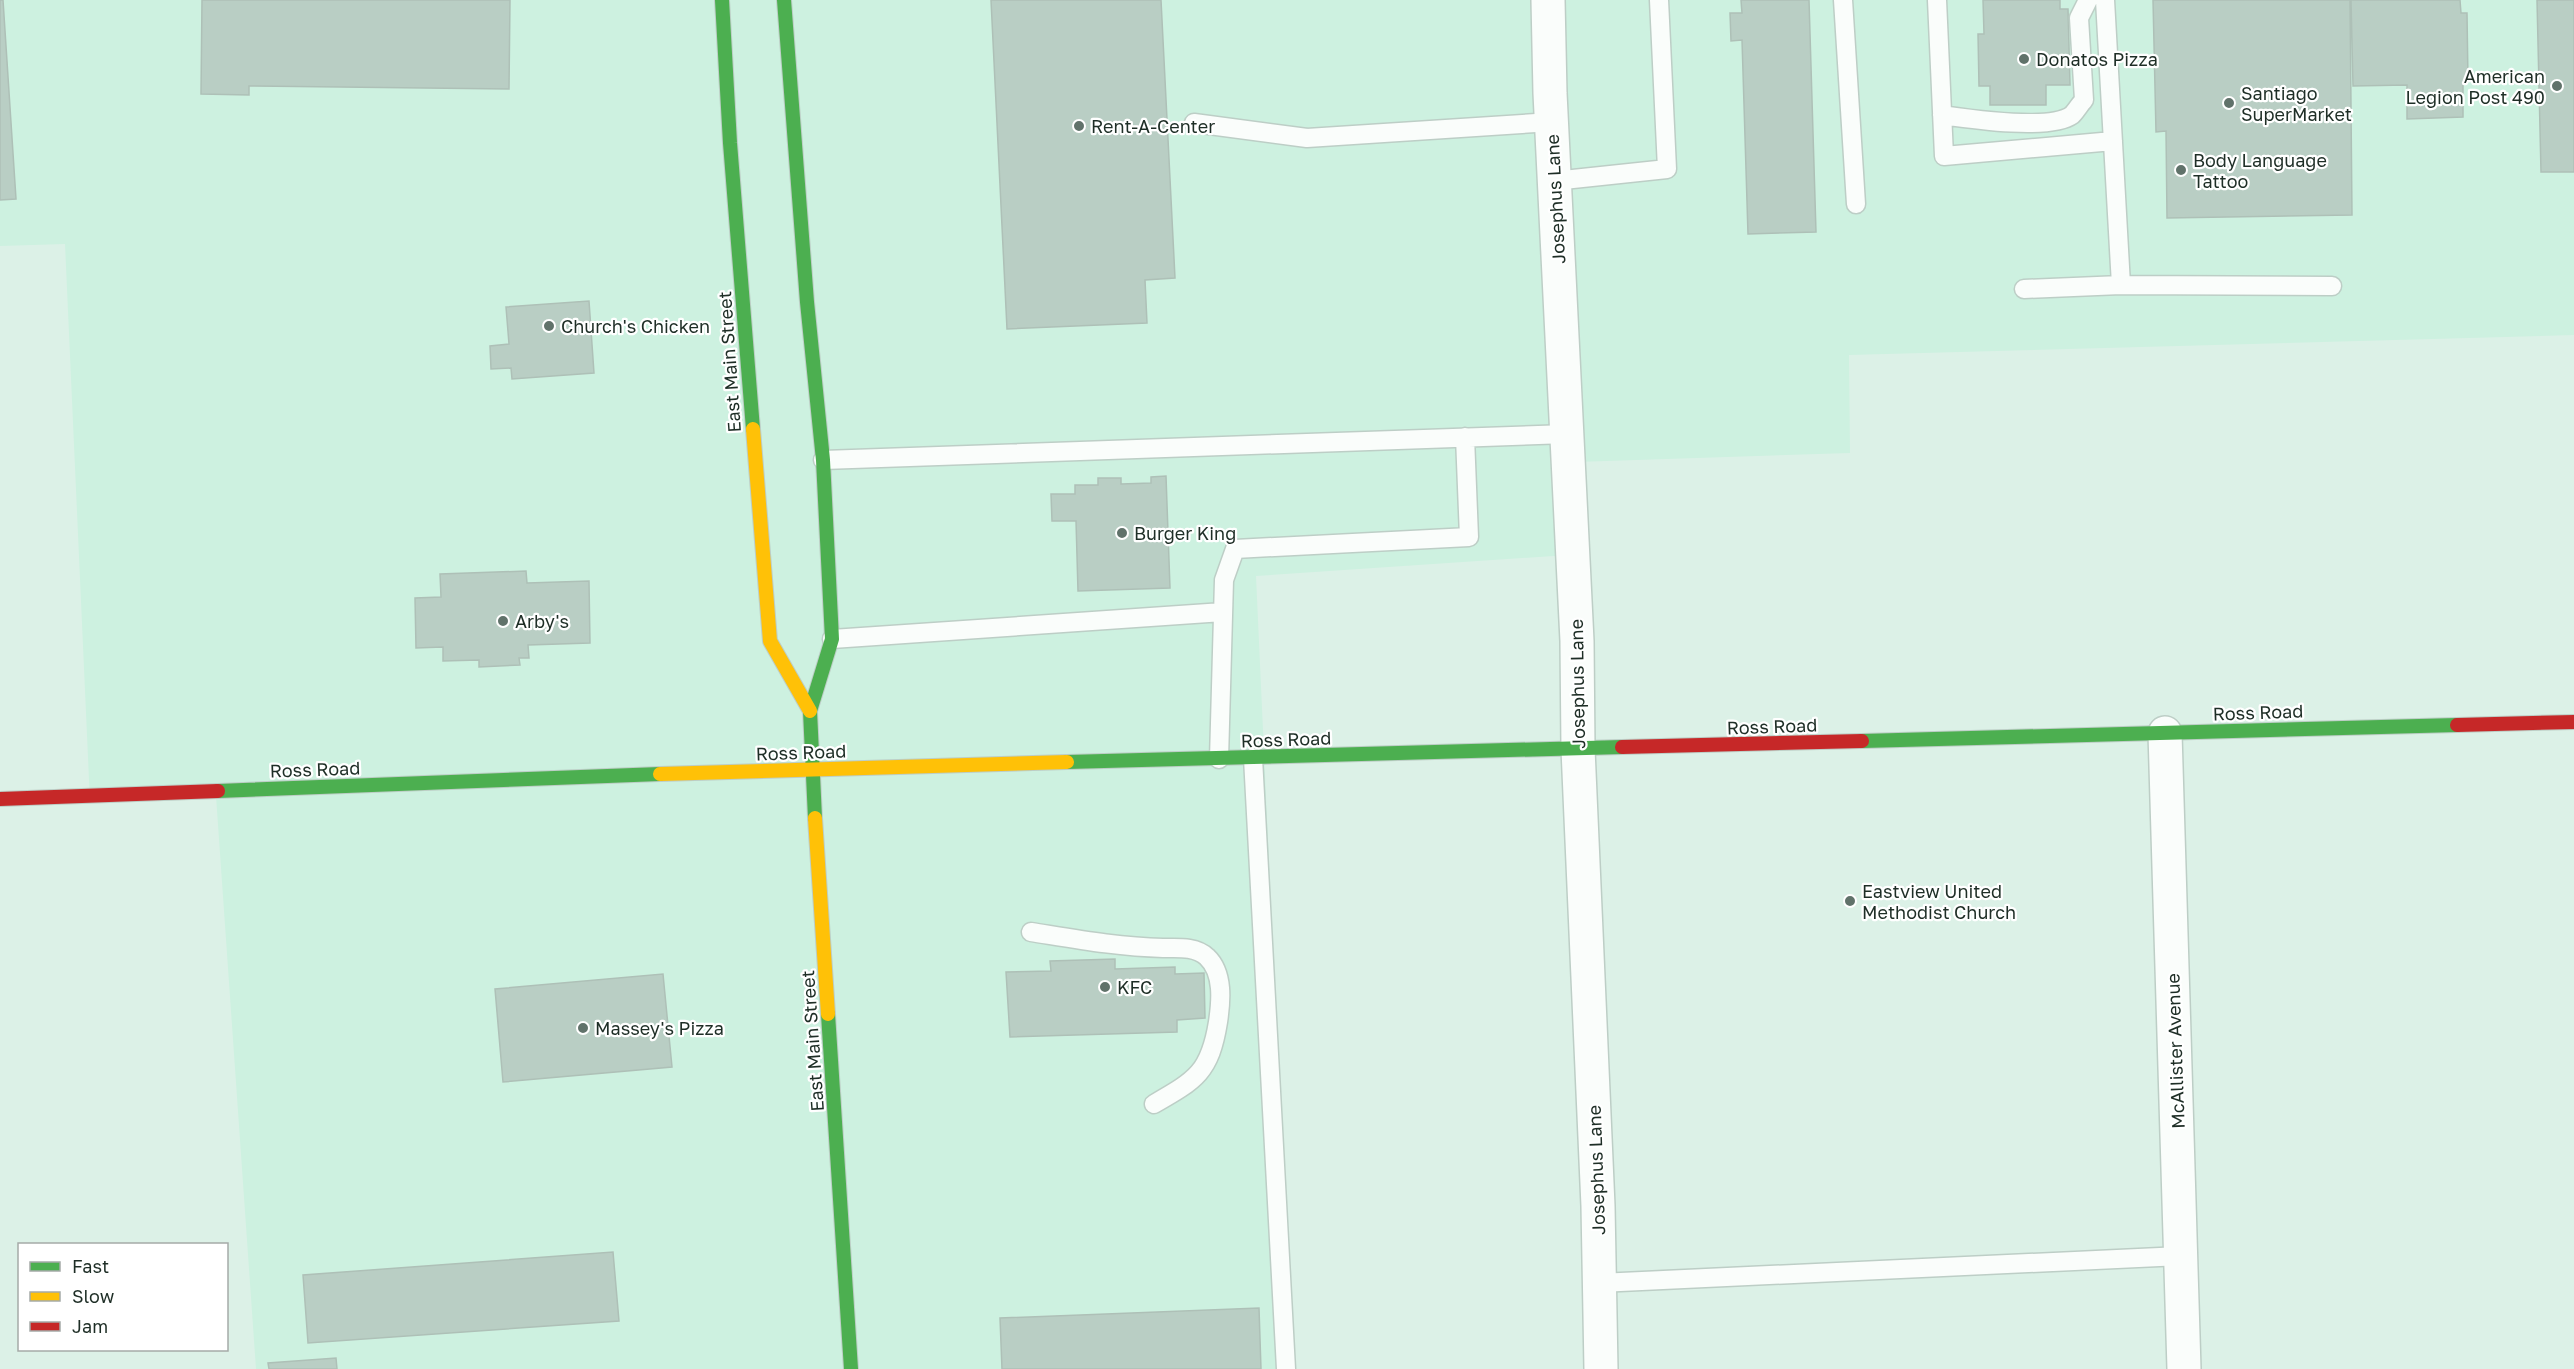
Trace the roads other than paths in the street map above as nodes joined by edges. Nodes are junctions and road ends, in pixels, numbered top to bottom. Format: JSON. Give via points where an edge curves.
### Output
{"nodes":[{"id":1,"x":722,"y":0,"type":"edge"},
{"id":2,"x":784,"y":0,"type":"edge"},
{"id":3,"x":1548,"y":0,"type":"edge"},
{"id":4,"x":1659,"y":0,"type":"edge"},
{"id":5,"x":1843,"y":0,"type":"edge"},
{"id":6,"x":1937,"y":0,"type":"edge"},
{"id":7,"x":2088,"y":0,"type":"edge"},
{"id":8,"x":2105,"y":0,"type":"edge"},
{"id":9,"x":1942,"y":115,"type":"junction"},
{"id":10,"x":1552,"y":122,"type":"junction"},
{"id":11,"x":1194,"y":123,"type":"dead end"},
{"id":12,"x":2113,"y":141,"type":"junction"},
{"id":13,"x":1554,"y":181,"type":"junction"},
{"id":14,"x":1856,"y":204,"type":"dead end"},
{"id":15,"x":2121,"y":285,"type":"junction"},
{"id":16,"x":2332,"y":286,"type":"dead end"},
{"id":17,"x":2024,"y":289,"type":"dead end"},
{"id":18,"x":1567,"y":434,"type":"junction"},
{"id":19,"x":1465,"y":438,"type":"junction"},
{"id":20,"x":823,"y":460,"type":"junction"},
{"id":21,"x":1223,"y":612,"type":"junction"},
{"id":22,"x":832,"y":639,"type":"junction"},
{"id":23,"x":810,"y":711,"type":"junction"},
{"id":24,"x":2574,"y":722,"type":"edge"},
{"id":25,"x":2165,"y":733,"type":"junction"},
{"id":26,"x":1578,"y":749,"type":"junction"},
{"id":27,"x":1253,"y":758,"type":"junction"},
{"id":28,"x":1219,"y":759,"type":"junction"},
{"id":29,"x":812,"y":769,"type":"junction"},
{"id":30,"x":0,"y":799,"type":"edge"},
{"id":31,"x":1031,"y":932,"type":"dead end"},
{"id":32,"x":1154,"y":1104,"type":"dead end"},
{"id":33,"x":2181,"y":1256,"type":"junction"},
{"id":34,"x":1599,"y":1284,"type":"junction"},
{"id":35,"x":851,"y":1369,"type":"edge"},
{"id":36,"x":1286,"y":1369,"type":"edge"},
{"id":37,"x":1601,"y":1369,"type":"edge"},
{"id":38,"x":2184,"y":1369,"type":"edge"}],
"edges":[{"from":1,"to":23,"type":"street","name":"East Main Street","via":[[770,641]]},
{"from":2,"to":20,"type":"street","name":"East Main Street"},
{"from":3,"to":10,"type":"street","name":"Josephus Lane"},
{"from":4,"to":13,"type":"lane","via":[[1667,169]]},
{"from":5,"to":14,"type":"lane"},
{"from":6,"to":9,"type":"lane"},
{"from":7,"to":9,"type":"lane","via":[[2079,18],[2084,100],[2072,115],[2058,121],[1999,122]]},
{"from":8,"to":12,"type":"lane"},
{"from":9,"to":12,"type":"lane","via":[[1944,156]]},
{"from":10,"to":11,"type":"lane","via":[[1307,138]]},
{"from":10,"to":13,"type":"street","name":"Josephus Lane"},
{"from":12,"to":15,"type":"lane"},
{"from":13,"to":18,"type":"street","name":"Josephus Lane"},
{"from":15,"to":16,"type":"lane"},
{"from":15,"to":17,"type":"lane"},
{"from":18,"to":19,"type":"lane"},
{"from":18,"to":26,"type":"street","name":"Josephus Lane"},
{"from":19,"to":20,"type":"lane"},
{"from":19,"to":21,"type":"lane","via":[[1469,537],[1235,549],[1224,580]]},
{"from":20,"to":22,"type":"street","name":"East Main Street"},
{"from":21,"to":22,"type":"lane"},
{"from":21,"to":28,"type":"lane"},
{"from":22,"to":23,"type":"street","name":"East Main Street"},
{"from":23,"to":29,"type":"street","name":"East Main Street"},
{"from":24,"to":25,"type":"street","name":"Ross Road"},
{"from":25,"to":26,"type":"street","name":"Ross Road"},
{"from":25,"to":33,"type":"street","name":"McAllister Avenue"},
{"from":26,"to":27,"type":"street","name":"Ross Road"},
{"from":26,"to":34,"type":"street","name":"Josephus Lane"},
{"from":27,"to":28,"type":"street","name":"Ross Road"},
{"from":27,"to":36,"type":"lane"},
{"from":28,"to":29,"type":"street","name":"Ross Road"},
{"from":29,"to":30,"type":"street","name":"Ross Road"},
{"from":29,"to":35,"type":"street","name":"East Main Street"},
{"from":31,"to":32,"type":"lane","via":[[1128,947],[1197,950],[1218,972],[1221,1006],[1214,1045],[1203,1071],[1185,1087]]},
{"from":33,"to":34,"type":"lane"},
{"from":33,"to":38,"type":"street","name":"McAllister Avenue"},
{"from":34,"to":37,"type":"street","name":"Josephus Lane"}]}
